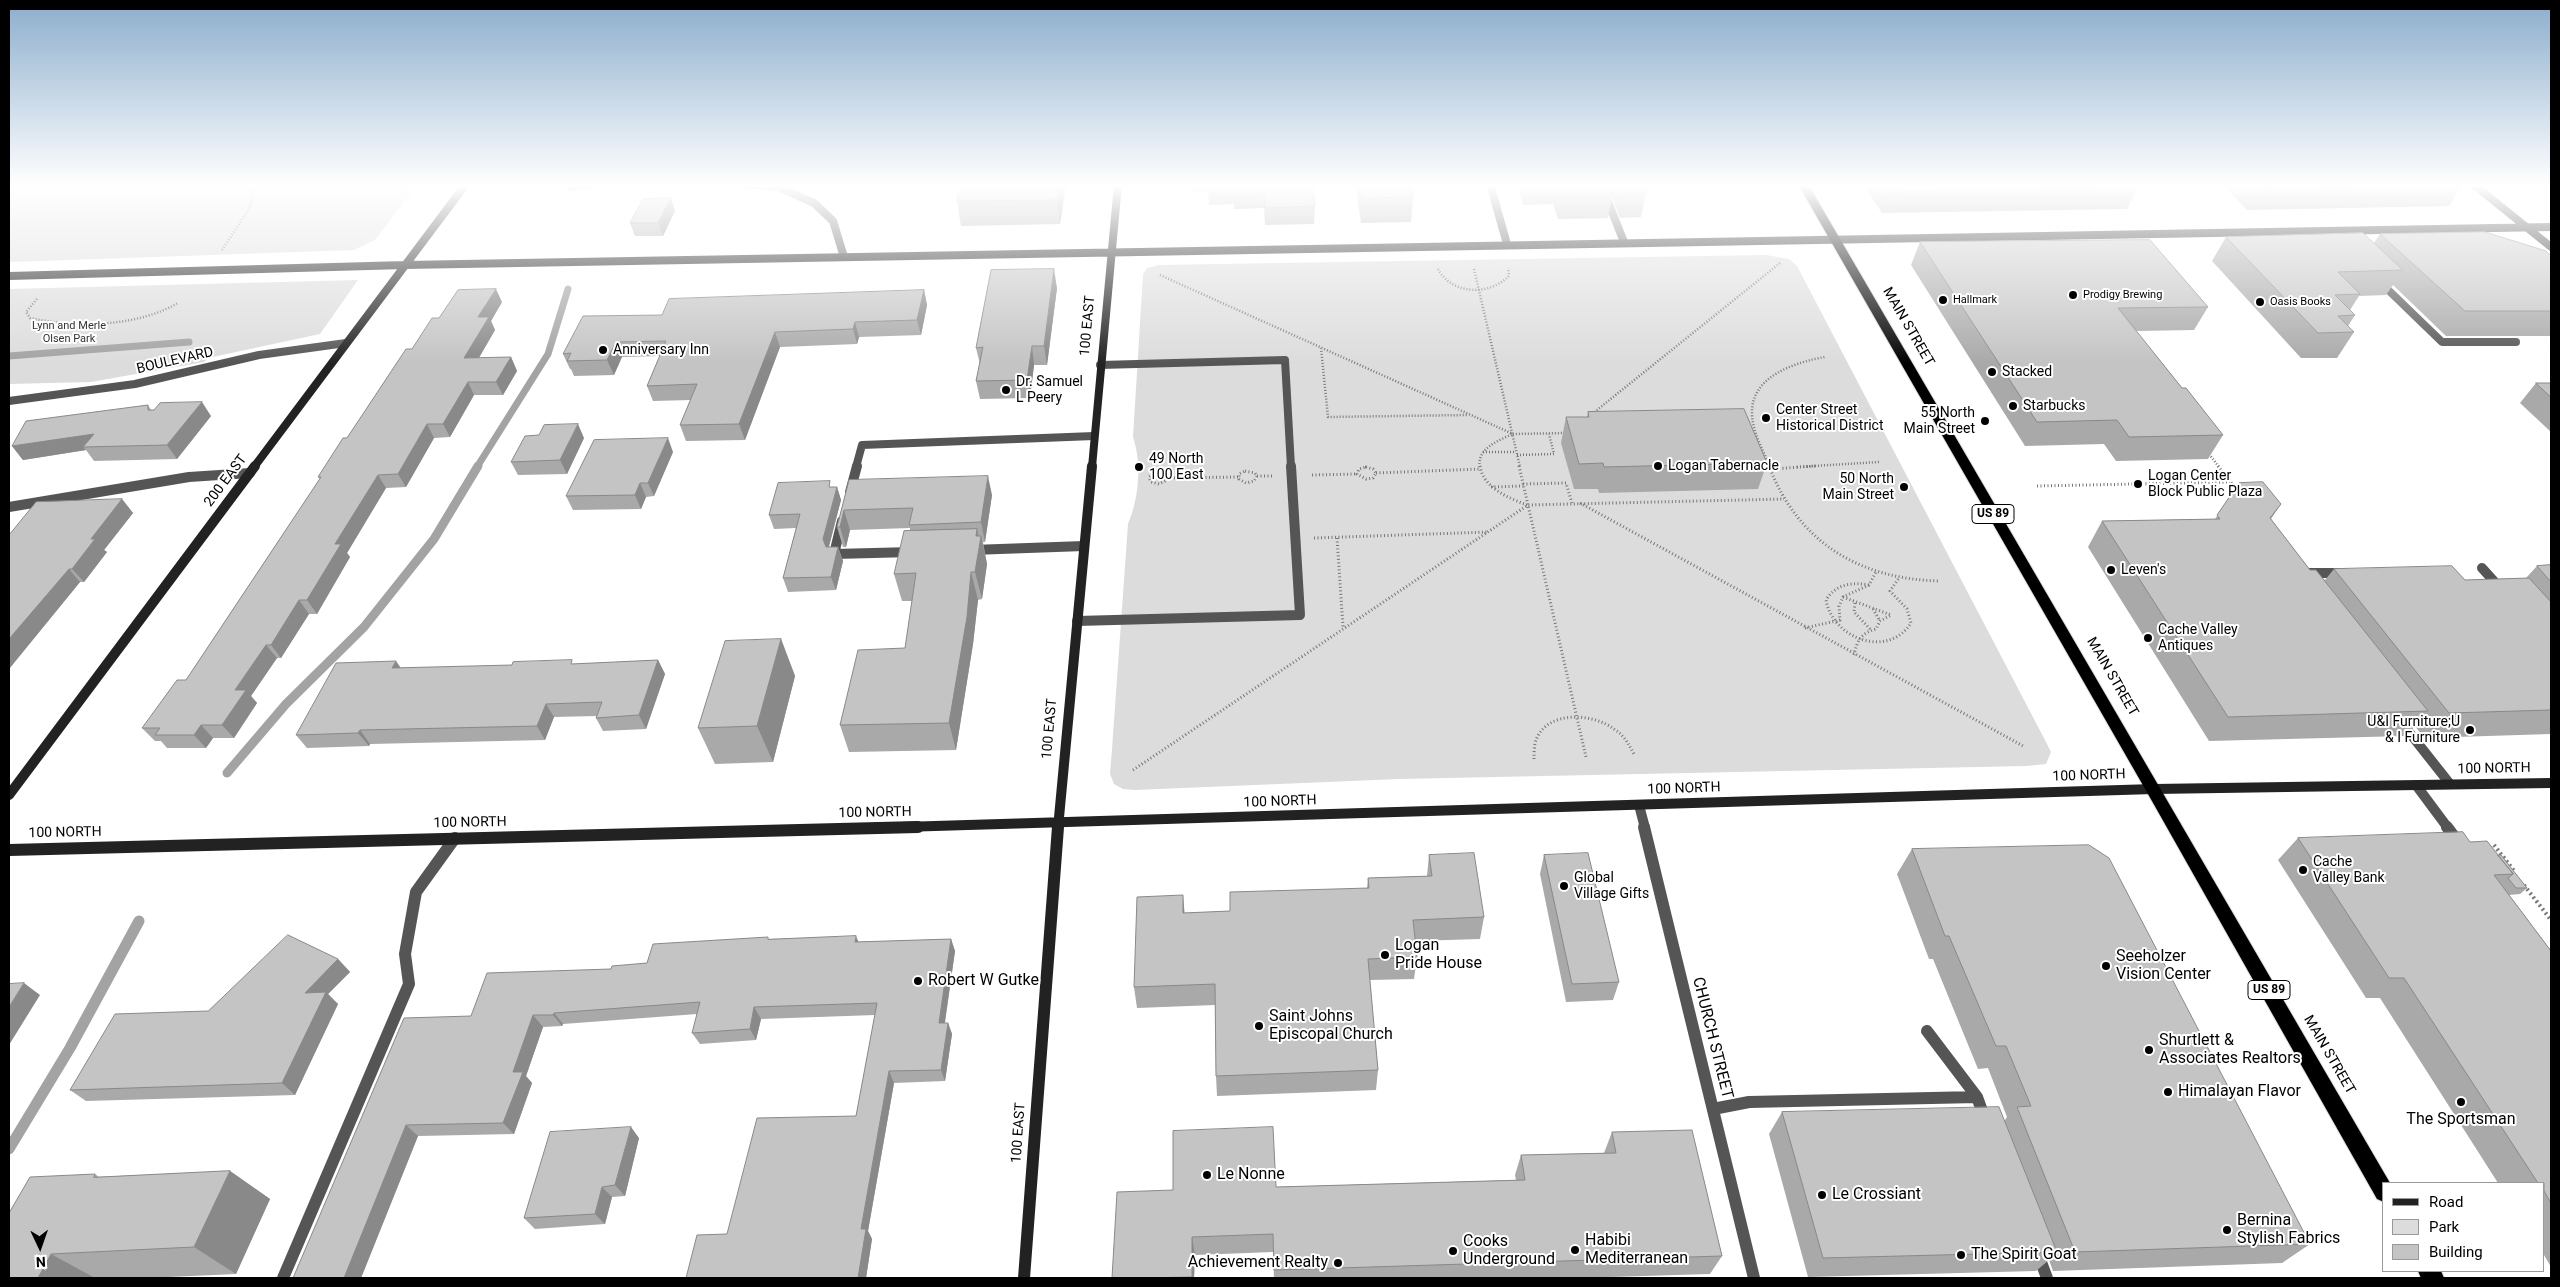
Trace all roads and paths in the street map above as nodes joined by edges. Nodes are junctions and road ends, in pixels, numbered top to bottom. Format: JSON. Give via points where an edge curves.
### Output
{"nodes":[{"id":1,"x":226,"y":244,"type":"edge"},
{"id":2,"x":421,"y":244,"type":"edge"},
{"id":3,"x":840,"y":244,"type":"edge"},
{"id":4,"x":1112,"y":244,"type":"edge"},
{"id":5,"x":1505,"y":244,"type":"edge"},
{"id":6,"x":1837,"y":244,"type":"edge"},
{"id":7,"x":222,"y":250,"type":"dead end"},
{"id":8,"x":1111,"y":252,"type":"junction"},
{"id":9,"x":844,"y":257,"type":"junction"},
{"id":10,"x":1780,"y":263,"type":"dead end"},
{"id":11,"x":405,"y":265,"type":"junction"},
{"id":12,"x":1508,"y":268,"type":"dead end"},
{"id":13,"x":1438,"y":269,"type":"dead end"},
{"id":14,"x":1474,"y":269,"type":"dead end"},
{"id":15,"x":1160,"y":275,"type":"dead end"},
{"id":16,"x":2373,"y":275,"type":"edge"},
{"id":17,"x":9,"y":276,"type":"edge"},
{"id":18,"x":1478,"y":289,"type":"junction"},
{"id":19,"x":37,"y":299,"type":"dead end"},
{"id":20,"x":178,"y":303,"type":"dead end"},
{"id":21,"x":2516,"y":342,"type":"dead end"},
{"id":22,"x":346,"y":343,"type":"junction"},
{"id":23,"x":1321,"y":348,"type":"junction"},
{"id":24,"x":1825,"y":357,"type":"dead end"},
{"id":25,"x":1100,"y":365,"type":"junction"},
{"id":26,"x":9,"y":400,"type":"edge"},
{"id":27,"x":1468,"y":415,"type":"junction"},
{"id":28,"x":1592,"y":415,"type":"edge"},
{"id":29,"x":1756,"y":430,"type":"junction"},
{"id":30,"x":1746,"y":431,"type":"edge"},
{"id":31,"x":1569,"y":433,"type":"edge"},
{"id":32,"x":1513,"y":434,"type":"junction"},
{"id":33,"x":1549,"y":434,"type":"junction"},
{"id":34,"x":1094,"y":436,"type":"junction"},
{"id":35,"x":2206,"y":450,"type":"edge"},
{"id":36,"x":1483,"y":452,"type":"junction"},
{"id":37,"x":1517,"y":453,"type":"junction"},
{"id":38,"x":1879,"y":462,"type":"dead end"},
{"id":39,"x":1480,"y":469,"type":"junction"},
{"id":40,"x":1772,"y":469,"type":"junction"},
{"id":41,"x":250,"y":473,"type":"junction"},
{"id":42,"x":1376,"y":473,"type":"junction"},
{"id":43,"x":1238,"y":477,"type":"junction"},
{"id":44,"x":1167,"y":478,"type":"junction"},
{"id":45,"x":2231,"y":482,"type":"junction"},
{"id":46,"x":1523,"y":485,"type":"junction"},
{"id":47,"x":2037,"y":486,"type":"dead end"},
{"id":48,"x":1491,"y":487,"type":"junction"},
{"id":49,"x":2243,"y":497,"type":"edge"},
{"id":50,"x":1784,"y":499,"type":"junction"},
{"id":51,"x":1580,"y":503,"type":"junction"},
{"id":52,"x":1572,"y":504,"type":"junction"},
{"id":53,"x":1528,"y":505,"type":"junction"},
{"id":54,"x":9,"y":507,"type":"edge"},
{"id":55,"x":1488,"y":532,"type":"junction"},
{"id":56,"x":1310,"y":538,"type":"dead end"},
{"id":57,"x":1337,"y":538,"type":"junction"},
{"id":58,"x":1084,"y":546,"type":"junction"},
{"id":59,"x":963,"y":550,"type":"edge"},
{"id":60,"x":924,"y":551,"type":"edge"},
{"id":61,"x":2482,"y":568,"type":"dead end"},
{"id":62,"x":1876,"y":572,"type":"junction"},
{"id":63,"x":2354,"y":572,"type":"edge"},
{"id":64,"x":1899,"y":578,"type":"junction"},
{"id":65,"x":2293,"y":578,"type":"edge"},
{"id":66,"x":1939,"y":581,"type":"dead end"},
{"id":67,"x":1869,"y":585,"type":"junction"},
{"id":68,"x":2507,"y":596,"type":"edge"},
{"id":69,"x":1842,"y":597,"type":"junction"},
{"id":70,"x":1855,"y":603,"type":"junction"},
{"id":71,"x":1873,"y":609,"type":"junction"},
{"id":72,"x":1077,"y":621,"type":"junction"},
{"id":73,"x":1880,"y":621,"type":"junction"},
{"id":74,"x":1833,"y":622,"type":"junction"},
{"id":75,"x":1343,"y":628,"type":"junction"},
{"id":76,"x":1805,"y":628,"type":"junction"},
{"id":77,"x":1871,"y":630,"type":"junction"},
{"id":78,"x":1858,"y":638,"type":"junction"},
{"id":79,"x":1854,"y":655,"type":"junction"},
{"id":80,"x":2394,"y":713,"type":"edge"},
{"id":81,"x":1576,"y":717,"type":"junction"},
{"id":82,"x":2024,"y":747,"type":"dead end"},
{"id":83,"x":1635,"y":756,"type":"dead end"},
{"id":84,"x":1586,"y":757,"type":"dead end"},
{"id":85,"x":1534,"y":759,"type":"dead end"},
{"id":86,"x":1134,"y":770,"type":"dead end"},
{"id":87,"x":2551,"y":783,"type":"edge"},
{"id":88,"x":2450,"y":784,"type":"junction"},
{"id":89,"x":2416,"y":785,"type":"junction"},
{"id":90,"x":2154,"y":789,"type":"junction"},
{"id":91,"x":9,"y":795,"type":"edge"},
{"id":92,"x":1639,"y":805,"type":"junction"},
{"id":93,"x":1059,"y":824,"type":"junction"},
{"id":94,"x":455,"y":838,"type":"junction"},
{"id":95,"x":2494,"y":845,"type":"dead end"},
{"id":96,"x":9,"y":850,"type":"edge"},
{"id":97,"x":2467,"y":853,"type":"edge"},
{"id":98,"x":2517,"y":875,"type":"edge"},
{"id":99,"x":2522,"y":882,"type":"edge"},
{"id":100,"x":2551,"y":920,"type":"edge"},
{"id":101,"x":1927,"y":1031,"type":"dead end"},
{"id":102,"x":1977,"y":1097,"type":"junction"},
{"id":103,"x":1713,"y":1109,"type":"junction"},
{"id":104,"x":1991,"y":1133,"type":"edge"},
{"id":105,"x":2382,"y":1188,"type":"edge"},
{"id":106,"x":2033,"y":1241,"type":"edge"},
{"id":107,"x":283,"y":1278,"type":"edge"},
{"id":108,"x":1024,"y":1278,"type":"edge"},
{"id":109,"x":1754,"y":1278,"type":"edge"},
{"id":110,"x":2047,"y":1278,"type":"edge"}],
"edges":[{"from":1,"to":7,"type":"path"},
{"from":2,"to":11,"type":"street","name":"200 EAST"},
{"from":3,"to":9,"type":"street"},
{"from":4,"to":8,"type":"street","name":"100 EAST"},
{"from":5,"to":8,"type":"street"},
{"from":6,"to":90,"type":"highway","name":"MAIN STREET","number":"US 89"},
{"from":8,"to":9,"type":"street"},
{"from":8,"to":25,"type":"street","name":"100 EAST"},
{"from":9,"to":11,"type":"street"},
{"from":10,"to":28,"type":"path"},
{"from":11,"to":17,"type":"street"},
{"from":11,"to":22,"type":"street","name":"200 EAST"},
{"from":12,"to":18,"type":"path","via":[[1509,276],[1505,281]]},
{"from":13,"to":18,"type":"path","via":[[1441,276],[1451,283]]},
{"from":14,"to":18,"type":"path"},
{"from":15,"to":23,"type":"path"},
{"from":16,"to":21,"type":"street","via":[[2442,342]]},
{"from":18,"to":32,"type":"path"},
{"from":19,"to":20,"type":"path","via":[[26,312],[30,318],[44,321],[134,320],[153,316]]},
{"from":22,"to":26,"type":"street","name":"BOULEVARD","via":[[259,355],[135,384]]},
{"from":22,"to":41,"type":"street","name":"200 EAST"},
{"from":23,"to":27,"type":"path"},
{"from":23,"to":27,"type":"path","via":[[1328,417]]},
{"from":24,"to":29,"type":"path","via":[[1790,366],[1762,385],[1750,409]]},
{"from":25,"to":34,"type":"street","name":"100 EAST"},
{"from":25,"to":72,"type":"street","via":[[1286,360],[1300,615]]},
{"from":27,"to":32,"type":"path"},
{"from":29,"to":30,"type":"path"},
{"from":29,"to":40,"type":"path"},
{"from":31,"to":33,"type":"path"},
{"from":32,"to":33,"type":"path"},
{"from":32,"to":36,"type":"path"},
{"from":32,"to":37,"type":"path"},
{"from":33,"to":37,"type":"path","via":[[1554,454]]},
{"from":34,"to":58,"type":"street","name":"100 EAST"},
{"from":34,"to":60,"type":"street","via":[[862,444],[834,554]]},
{"from":35,"to":45,"type":"path"},
{"from":36,"to":37,"type":"path"},
{"from":36,"to":39,"type":"path"},
{"from":37,"to":46,"type":"path"},
{"from":38,"to":40,"type":"path"},
{"from":39,"to":42,"type":"path"},
{"from":39,"to":48,"type":"path"},
{"from":40,"to":50,"type":"path"},
{"from":41,"to":54,"type":"street","via":[[189,478]]},
{"from":41,"to":91,"type":"street","name":"200 EAST"},
{"from":42,"to":42,"type":"path","via":[[1366,467],[1357,473],[1366,479],[1373,478]]},
{"from":43,"to":43,"type":"path","via":[[1249,482],[1257,476],[1249,470]]},
{"from":43,"to":44,"type":"path"},
{"from":44,"to":44,"type":"path","via":[[1156,472],[1148,480],[1158,484]]},
{"from":45,"to":47,"type":"path"},
{"from":45,"to":49,"type":"path"},
{"from":46,"to":48,"type":"path"},
{"from":46,"to":52,"type":"path","via":[[1566,484]]},
{"from":46,"to":53,"type":"path"},
{"from":48,"to":53,"type":"path","via":[[1507,498]]},
{"from":50,"to":51,"type":"path"},
{"from":50,"to":62,"type":"path","via":[[1802,526],[1814,536]]},
{"from":51,"to":52,"type":"path"},
{"from":51,"to":76,"type":"path"},
{"from":52,"to":53,"type":"path"},
{"from":53,"to":55,"type":"path"},
{"from":53,"to":81,"type":"path"},
{"from":55,"to":57,"type":"path"},
{"from":55,"to":75,"type":"path"},
{"from":56,"to":57,"type":"path"},
{"from":57,"to":75,"type":"path"},
{"from":58,"to":59,"type":"street"},
{"from":58,"to":72,"type":"street","name":"100 EAST"},
{"from":61,"to":68,"type":"street"},
{"from":62,"to":64,"type":"path"},
{"from":62,"to":67,"type":"path"},
{"from":63,"to":65,"type":"street","via":[[2297,574]]},
{"from":64,"to":66,"type":"path"},
{"from":64,"to":78,"type":"path","via":[[1890,591],[1908,609],[1911,620],[1907,632],[1882,642]]},
{"from":67,"to":69,"type":"path"},
{"from":67,"to":74,"type":"path","via":[[1845,585],[1829,594],[1826,607]]},
{"from":69,"to":70,"type":"path"},
{"from":69,"to":74,"type":"path","via":[[1839,606],[1842,617]]},
{"from":70,"to":71,"type":"path"},
{"from":70,"to":77,"type":"path","via":[[1854,612]]},
{"from":71,"to":73,"type":"path"},
{"from":71,"to":73,"type":"path","via":[[1891,615]]},
{"from":72,"to":93,"type":"street","name":"100 EAST"},
{"from":73,"to":77,"type":"path","via":[[1878,627]]},
{"from":74,"to":76,"type":"path"},
{"from":74,"to":78,"type":"path"},
{"from":75,"to":86,"type":"path"},
{"from":76,"to":79,"type":"path"},
{"from":77,"to":78,"type":"path"},
{"from":78,"to":79,"type":"path"},
{"from":79,"to":82,"type":"path"},
{"from":80,"to":88,"type":"street"},
{"from":81,"to":83,"type":"path","via":[[1592,719],[1614,728],[1630,743]]},
{"from":81,"to":84,"type":"path"},
{"from":81,"to":85,"type":"path","via":[[1560,719],[1544,727],[1534,744]]},
{"from":87,"to":88,"type":"street","name":"100 NORTH"},
{"from":88,"to":89,"type":"street","name":"100 NORTH"},
{"from":89,"to":90,"type":"street","name":"100 NORTH"},
{"from":89,"to":97,"type":"street"},
{"from":90,"to":92,"type":"street","name":"100 NORTH"},
{"from":90,"to":105,"type":"highway","name":"MAIN STREET","number":"US 89"},
{"from":92,"to":93,"type":"street","name":"100 NORTH"},
{"from":92,"to":103,"type":"street","name":"CHURCH STREET"},
{"from":93,"to":94,"type":"street","name":"100 NORTH"},
{"from":93,"to":108,"type":"street","name":"100 EAST"},
{"from":94,"to":96,"type":"street","name":"100 NORTH"},
{"from":94,"to":107,"type":"street","via":[[416,892],[405,954],[409,984]]},
{"from":95,"to":98,"type":"path"},
{"from":99,"to":100,"type":"path"},
{"from":101,"to":102,"type":"street"},
{"from":102,"to":103,"type":"street","via":[[1749,1102]]},
{"from":102,"to":104,"type":"street"},
{"from":103,"to":109,"type":"street","name":"CHURCH STREET"},
{"from":106,"to":110,"type":"street"}]}
